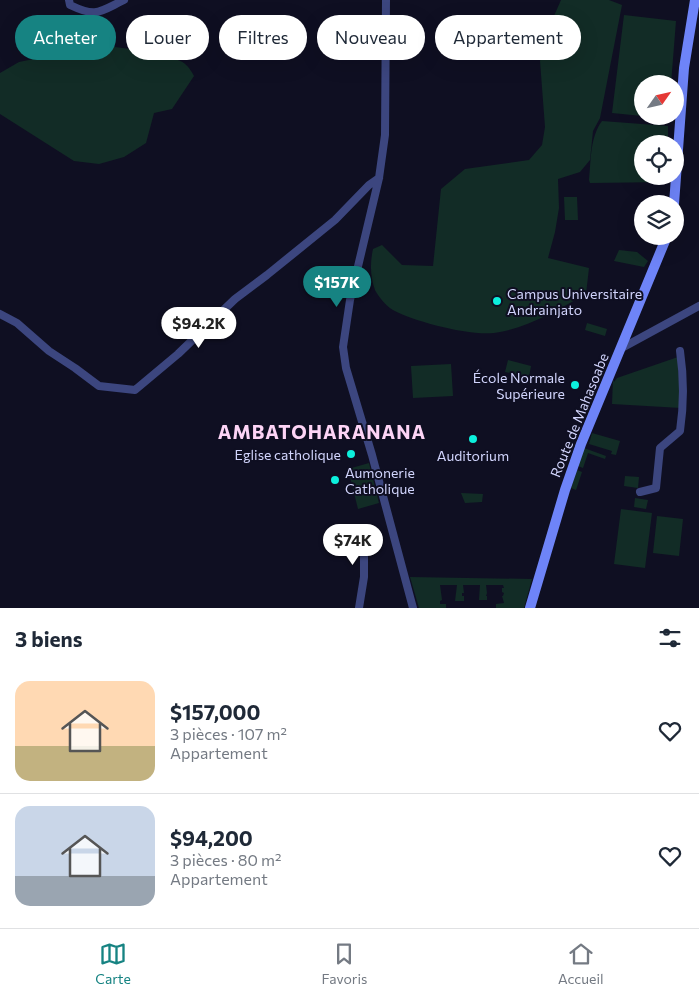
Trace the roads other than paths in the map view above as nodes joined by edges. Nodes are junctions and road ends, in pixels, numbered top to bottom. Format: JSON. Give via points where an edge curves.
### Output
{"nodes":[{"id":1,"x":69,"y":0,"type":"edge"},
{"id":2,"x":124,"y":0,"type":"edge"},
{"id":3,"x":386,"y":0,"type":"edge"},
{"id":4,"x":695,"y":0,"type":"edge"},
{"id":5,"x":379,"y":178,"type":"junction"},
{"id":6,"x":675,"y":195,"type":"edge"},
{"id":7,"x":663,"y":245,"type":"edge"},
{"id":8,"x":699,"y":306,"type":"edge"},
{"id":9,"x":0,"y":314,"type":"edge"},
{"id":10,"x":620,"y":349,"type":"junction"},
{"id":11,"x":680,"y":351,"type":"dead end"},
{"id":12,"x":640,"y":492,"type":"dead end"},
{"id":13,"x":373,"y":539,"type":"dead end"},
{"id":14,"x":359,"y":608,"type":"edge"},
{"id":15,"x":413,"y":608,"type":"edge"},
{"id":16,"x":530,"y":608,"type":"edge"}],
"edges":[{"from":1,"to":2,"type":"street","via":[[70,5],[87,13],[100,12]]},
{"from":3,"to":5,"type":"street","via":[[385,135]]},
{"from":4,"to":6,"type":"street","via":[[684,68]]},
{"from":5,"to":9,"type":"street","via":[[335,220],[235,299],[135,390],[99,386],[49,351],[17,323]]},
{"from":5,"to":15,"type":"street","via":[[350,300],[343,347],[346,368]]},
{"from":7,"to":10,"type":"street","name":"Route de Mahasoabe"},
{"from":8,"to":10,"type":"street"},
{"from":10,"to":16,"type":"street","name":"Route de Mahasoabe","via":[[569,477]]},
{"from":11,"to":12,"type":"street","via":[[684,405],[680,431],[660,448],[656,488]]},
{"from":13,"to":14,"type":"street","via":[[364,550]]}]}
